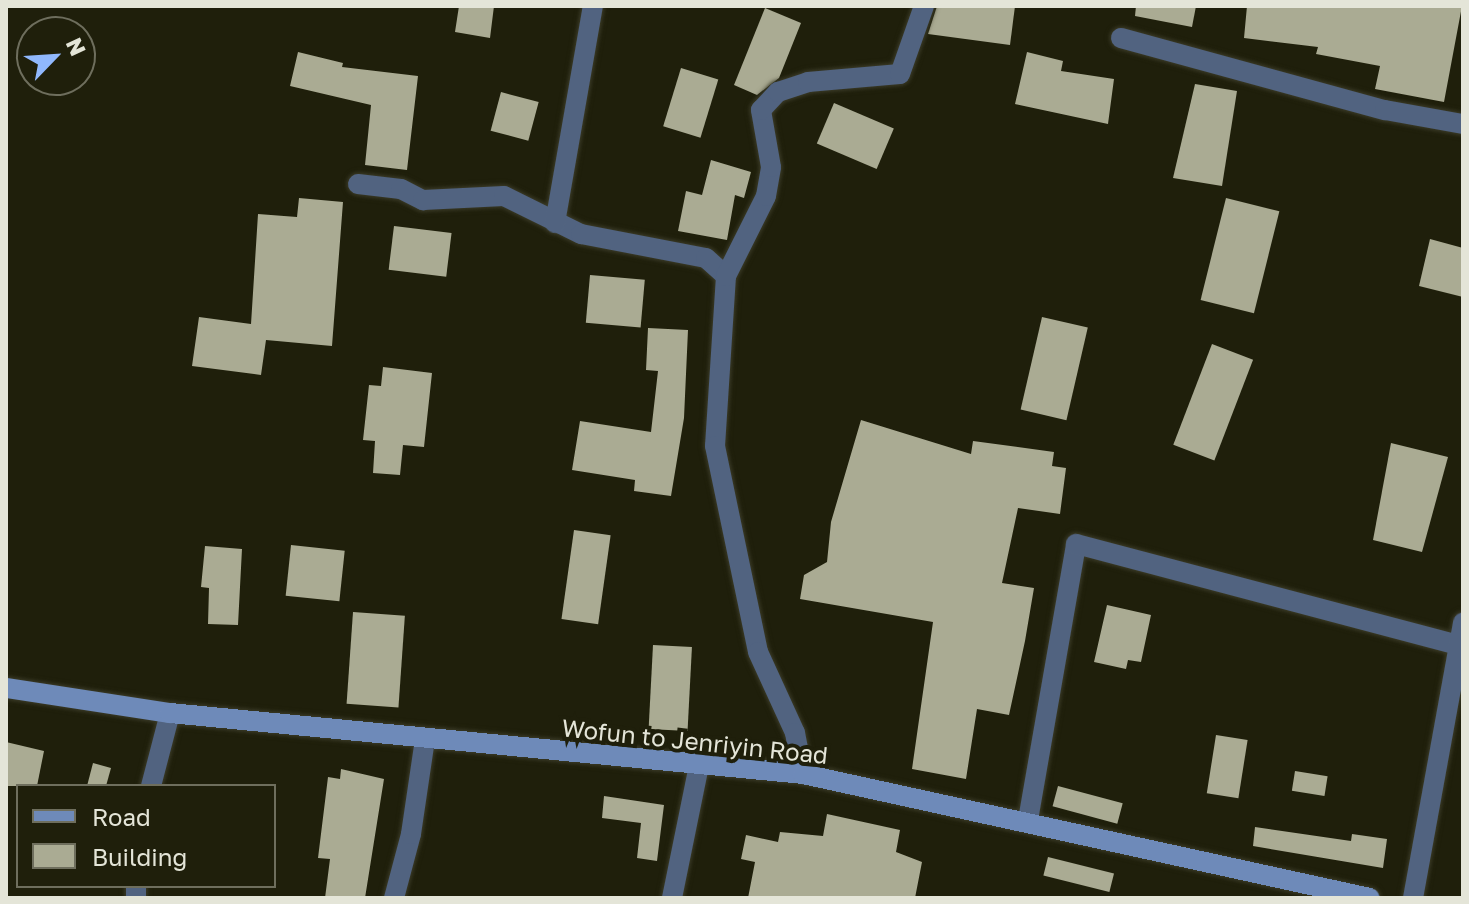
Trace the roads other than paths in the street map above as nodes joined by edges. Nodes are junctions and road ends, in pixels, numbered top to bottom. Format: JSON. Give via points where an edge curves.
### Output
{"nodes":[{"id":1,"x":593,"y":6,"type":"edge"},
{"id":2,"x":924,"y":6,"type":"edge"},
{"id":3,"x":1121,"y":38,"type":"dead end"},
{"id":4,"x":1463,"y":124,"type":"edge"},
{"id":5,"x":358,"y":184,"type":"dead end"},
{"id":6,"x":555,"y":223,"type":"junction"},
{"id":7,"x":726,"y":276,"type":"junction"},
{"id":8,"x":1463,"y":623,"type":"edge"},
{"id":9,"x":1459,"y":645,"type":"junction"},
{"id":10,"x":6,"y":688,"type":"edge"},
{"id":11,"x":170,"y":713,"type":"junction"},
{"id":12,"x":425,"y":739,"type":"junction"},
{"id":13,"x":699,"y":765,"type":"junction"},
{"id":14,"x":803,"y":774,"type":"junction"},
{"id":15,"x":152,"y":784,"type":"edge"},
{"id":16,"x":1028,"y":820,"type":"junction"},
{"id":17,"x":394,"y":898,"type":"edge"},
{"id":18,"x":672,"y":898,"type":"edge"},
{"id":19,"x":1370,"y":898,"type":"edge"},
{"id":20,"x":1413,"y":898,"type":"edge"}],
"edges":[{"from":1,"to":6,"type":"street"},
{"from":2,"to":7,"type":"street","via":[[900,74],[808,82],[778,92],[761,110],[771,167],[766,196]]},
{"from":3,"to":4,"type":"street","via":[[1385,110]]},
{"from":5,"to":6,"type":"street","via":[[401,189],[423,200],[504,196]]},
{"from":6,"to":7,"type":"street","via":[[581,234],[706,258]]},
{"from":7,"to":14,"type":"street","via":[[715,446],[758,652],[795,733]]},
{"from":8,"to":9,"type":"street"},
{"from":9,"to":16,"type":"street","via":[[1076,544]]},
{"from":9,"to":20,"type":"street"},
{"from":10,"to":11,"type":"street","name":"Wofun to Jenriyin Road"},
{"from":11,"to":12,"type":"street","name":"Wofun to Jenriyin Road"},
{"from":11,"to":15,"type":"street"},
{"from":12,"to":13,"type":"street","name":"Wofun to Jenriyin Road"},
{"from":12,"to":17,"type":"street","via":[[411,834]]},
{"from":13,"to":14,"type":"street","name":"Wofun to Jenriyin Road"},
{"from":13,"to":18,"type":"street"},
{"from":14,"to":16,"type":"street","name":"Wofun to Jenriyin Road"},
{"from":16,"to":19,"type":"street","name":"Wofun to Jenriyin Road"}]}
